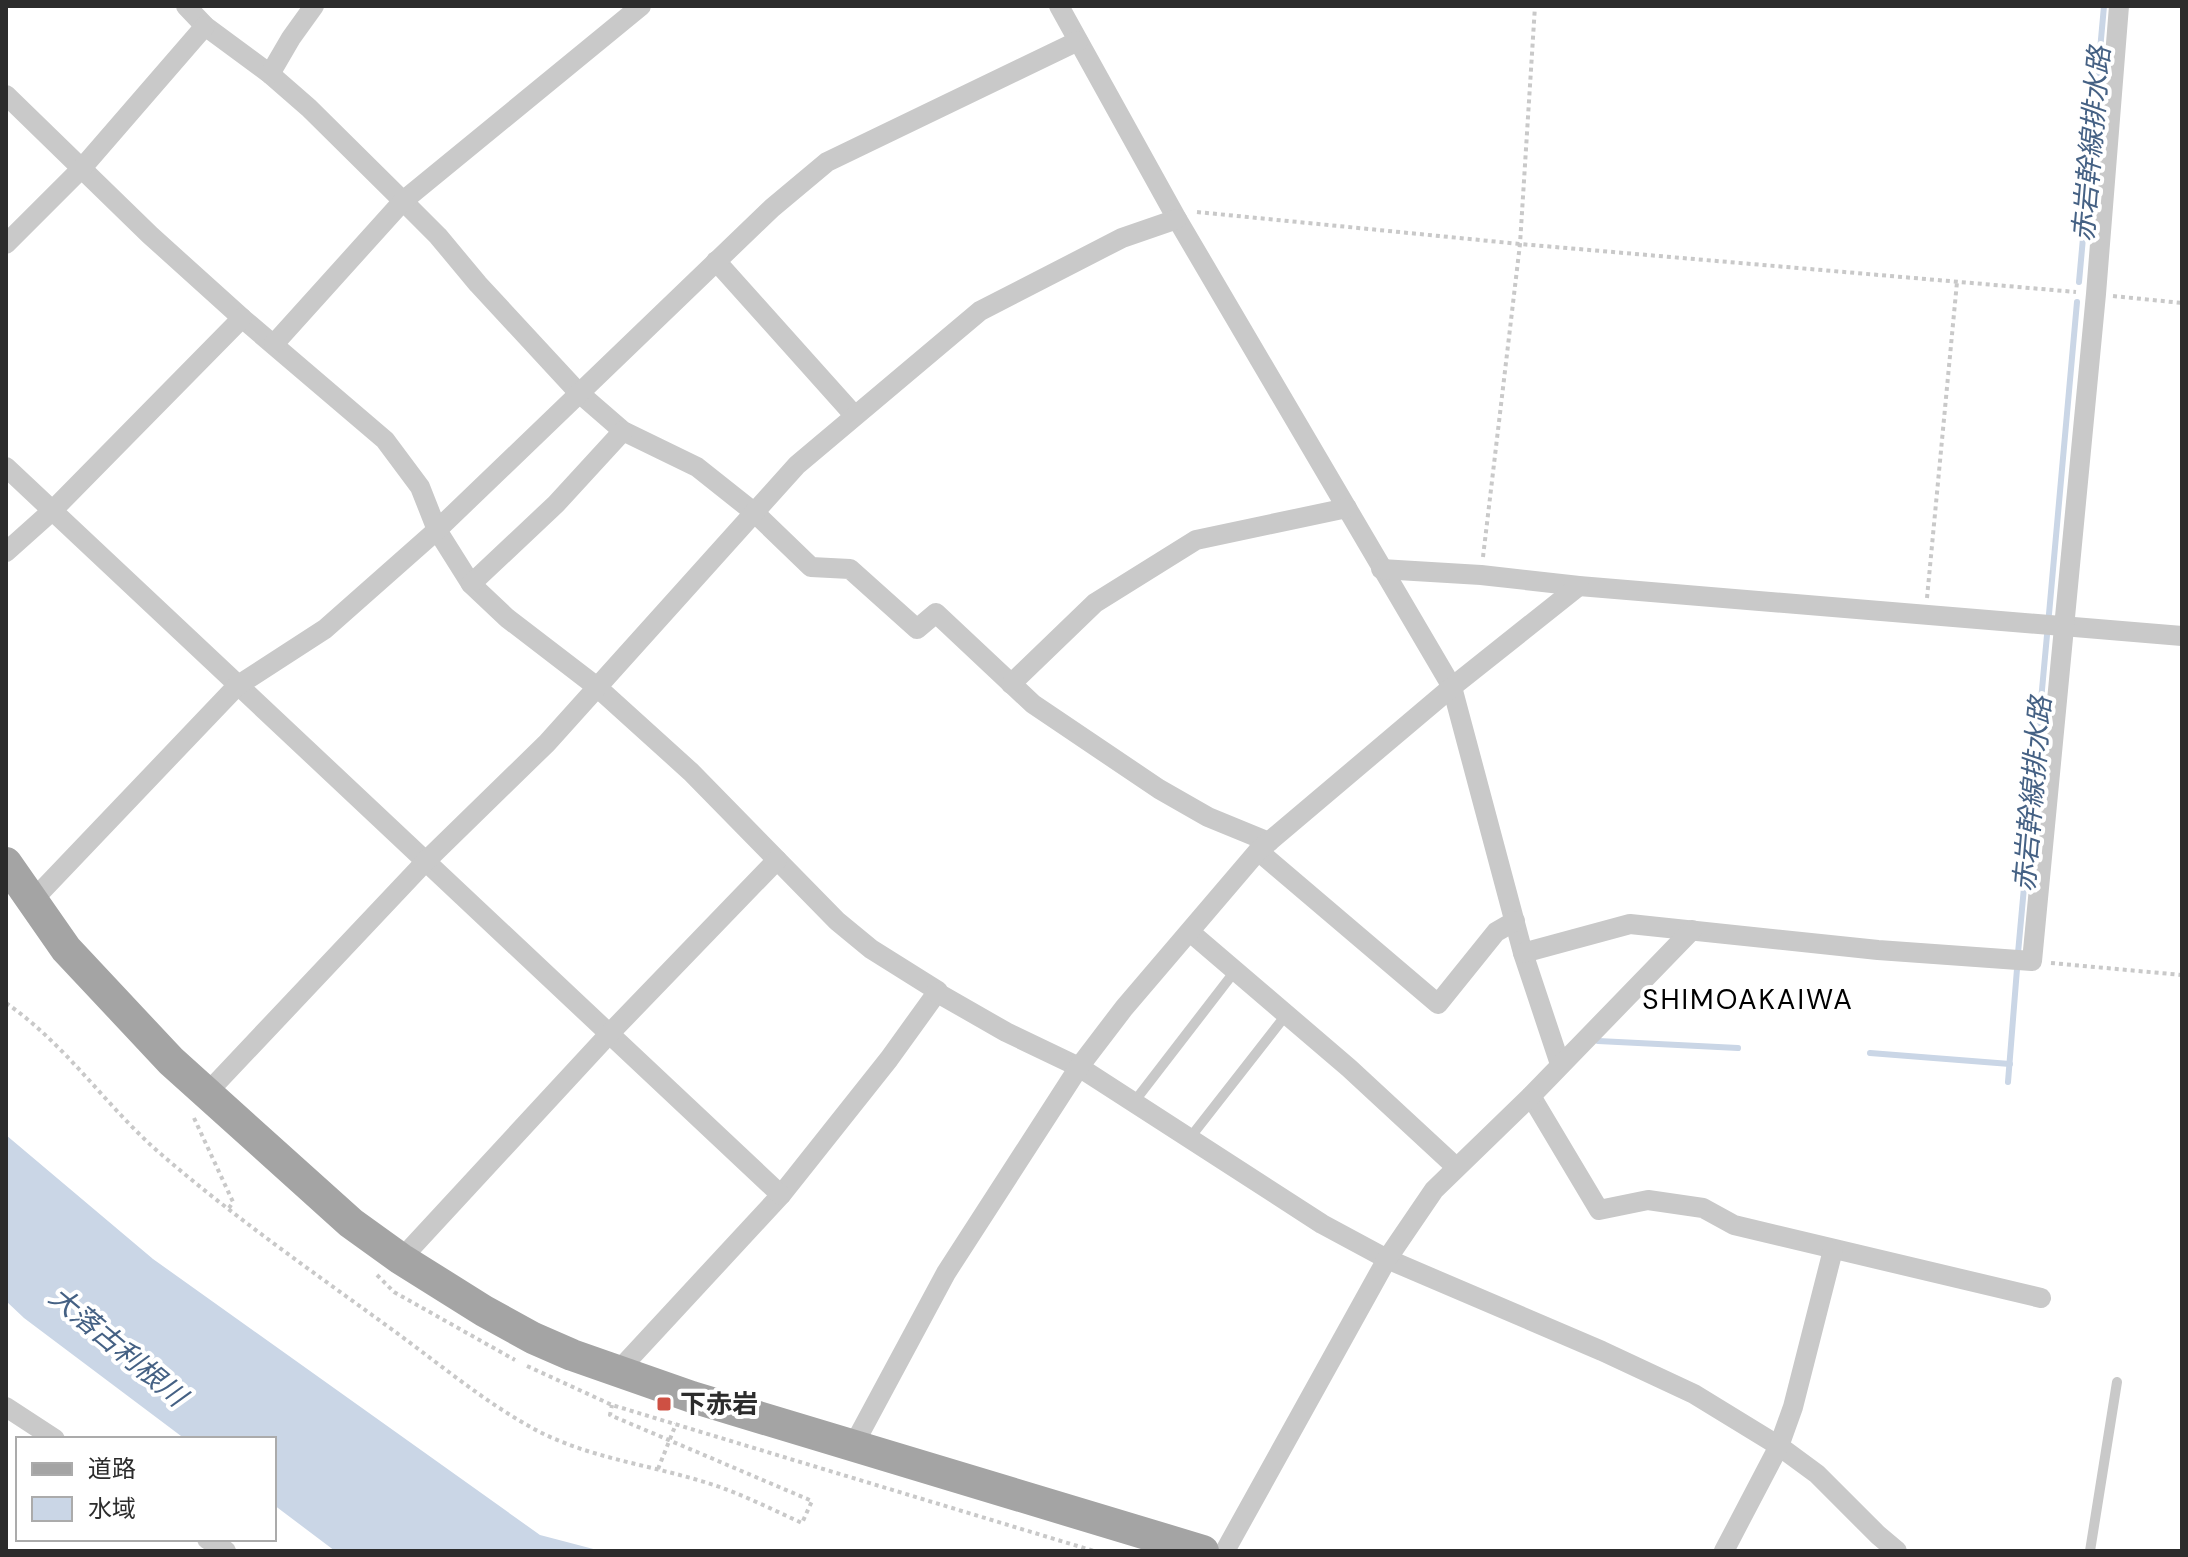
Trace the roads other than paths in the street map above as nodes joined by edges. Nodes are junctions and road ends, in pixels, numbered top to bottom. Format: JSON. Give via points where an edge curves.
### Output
{"nodes":[{"id":1,"x":186,"y":6,"type":"edge"},
{"id":2,"x":314,"y":6,"type":"edge"},
{"id":3,"x":641,"y":6,"type":"edge"},
{"id":4,"x":1059,"y":6,"type":"edge"},
{"id":5,"x":2119,"y":6,"type":"edge"},
{"id":6,"x":205,"y":26,"type":"junction"},
{"id":7,"x":1078,"y":41,"type":"junction"},
{"id":8,"x":270,"y":74,"type":"junction"},
{"id":9,"x":6,"y":95,"type":"edge"},
{"id":10,"x":82,"y":168,"type":"junction"},
{"id":11,"x":403,"y":201,"type":"junction"},
{"id":12,"x":1174,"y":214,"type":"junction"},
{"id":13,"x":6,"y":244,"type":"edge"},
{"id":14,"x":716,"y":261,"type":"junction"},
{"id":15,"x":242,"y":318,"type":"junction"},
{"id":16,"x":274,"y":344,"type":"junction"},
{"id":17,"x":578,"y":392,"type":"junction"},
{"id":18,"x":854,"y":415,"type":"junction"},
{"id":19,"x":623,"y":431,"type":"junction"},
{"id":20,"x":6,"y":467,"type":"edge"},
{"id":21,"x":1347,"y":508,"type":"junction"},
{"id":22,"x":53,"y":510,"type":"junction"},
{"id":23,"x":755,"y":513,"type":"junction"},
{"id":24,"x":437,"y":530,"type":"junction"},
{"id":25,"x":6,"y":552,"type":"edge"},
{"id":26,"x":1381,"y":569,"type":"junction"},
{"id":27,"x":471,"y":584,"type":"junction"},
{"id":28,"x":1579,"y":586,"type":"junction"},
{"id":29,"x":2063,"y":625,"type":"junction"},
{"id":30,"x":2182,"y":636,"type":"edge"},
{"id":31,"x":1011,"y":684,"type":"junction"},
{"id":32,"x":237,"y":686,"type":"junction"},
{"id":33,"x":597,"y":687,"type":"junction"},
{"id":34,"x":1452,"y":687,"type":"junction"},
{"id":35,"x":1263,"y":847,"type":"junction"},
{"id":36,"x":777,"y":860,"type":"junction"},
{"id":37,"x":426,"y":861,"type":"junction"},
{"id":38,"x":6,"y":863,"type":"edge"},
{"id":39,"x":31,"y":902,"type":"junction"},
{"id":40,"x":1515,"y":921,"type":"junction"},
{"id":41,"x":1692,"y":930,"type":"junction"},
{"id":42,"x":1190,"y":932,"type":"junction"},
{"id":43,"x":1523,"y":953,"type":"junction"},
{"id":44,"x":1235,"y":971,"type":"junction"},
{"id":45,"x":936,"y":992,"type":"junction"},
{"id":46,"x":1286,"y":1015,"type":"junction"},
{"id":47,"x":610,"y":1033,"type":"junction"},
{"id":48,"x":1560,"y":1064,"type":"junction"},
{"id":49,"x":1079,"y":1067,"type":"junction"},
{"id":50,"x":1531,"y":1096,"type":"junction"},
{"id":51,"x":1134,"y":1102,"type":"junction"},
{"id":52,"x":200,"y":1106,"type":"junction"},
{"id":53,"x":1189,"y":1139,"type":"junction"},
{"id":54,"x":1456,"y":1167,"type":"junction"},
{"id":55,"x":781,"y":1195,"type":"junction"},
{"id":56,"x":1833,"y":1250,"type":"junction"},
{"id":57,"x":401,"y":1259,"type":"junction"},
{"id":58,"x":1387,"y":1259,"type":"junction"},
{"id":59,"x":2041,"y":1298,"type":"dead end"},
{"id":60,"x":618,"y":1371,"type":"junction"},
{"id":61,"x":2117,"y":1382,"type":"dead end"},
{"id":62,"x":6,"y":1407,"type":"edge"},
{"id":63,"x":52,"y":1437,"type":"edge"},
{"id":64,"x":853,"y":1446,"type":"junction"},
{"id":65,"x":1779,"y":1446,"type":"junction"},
{"id":66,"x":1203,"y":1551,"type":"edge"},
{"id":67,"x":1225,"y":1551,"type":"edge"},
{"id":68,"x":1724,"y":1551,"type":"edge"},
{"id":69,"x":1897,"y":1551,"type":"edge"},
{"id":70,"x":2090,"y":1551,"type":"edge"}],
"edges":[{"from":1,"to":6,"type":"street"},
{"from":2,"to":8,"type":"street"},
{"from":3,"to":11,"type":"street"},
{"from":4,"to":7,"type":"street"},
{"from":5,"to":29,"type":"street"},
{"from":6,"to":8,"type":"street"},
{"from":6,"to":10,"type":"street"},
{"from":7,"to":12,"type":"street"},
{"from":7,"to":14,"type":"street","via":[[827,162]]},
{"from":8,"to":11,"type":"street"},
{"from":9,"to":10,"type":"street"},
{"from":10,"to":13,"type":"street"},
{"from":10,"to":15,"type":"street"},
{"from":11,"to":16,"type":"street"},
{"from":11,"to":17,"type":"street"},
{"from":12,"to":18,"type":"street","via":[[980,311]]},
{"from":12,"to":21,"type":"street"},
{"from":14,"to":17,"type":"street"},
{"from":14,"to":18,"type":"street"},
{"from":15,"to":16,"type":"street"},
{"from":15,"to":22,"type":"street"},
{"from":16,"to":24,"type":"street","via":[[385,440],[420,487]]},
{"from":17,"to":19,"type":"street"},
{"from":17,"to":24,"type":"street"},
{"from":18,"to":23,"type":"street","via":[[797,465]]},
{"from":19,"to":23,"type":"street","via":[[697,467]]},
{"from":19,"to":27,"type":"street"},
{"from":20,"to":22,"type":"street"},
{"from":21,"to":26,"type":"street"},
{"from":21,"to":31,"type":"street","via":[[1196,540],[1095,603]]},
{"from":22,"to":25,"type":"street"},
{"from":22,"to":32,"type":"street"},
{"from":23,"to":31,"type":"street","via":[[811,567],[850,569],[917,629],[936,613]]},
{"from":23,"to":33,"type":"street"},
{"from":24,"to":27,"type":"street"},
{"from":24,"to":32,"type":"street","via":[[325,629]]},
{"from":26,"to":28,"type":"street"},
{"from":26,"to":34,"type":"street"},
{"from":27,"to":33,"type":"street"},
{"from":28,"to":29,"type":"street"},
{"from":28,"to":34,"type":"street"},
{"from":29,"to":30,"type":"street"},
{"from":29,"to":41,"type":"street","via":[[2032,961]]},
{"from":31,"to":35,"type":"street","via":[[1159,789]]},
{"from":32,"to":37,"type":"street"},
{"from":32,"to":39,"type":"street"},
{"from":33,"to":36,"type":"street"},
{"from":33,"to":37,"type":"street"},
{"from":34,"to":35,"type":"street"},
{"from":34,"to":40,"type":"street"},
{"from":35,"to":40,"type":"street","via":[[1438,1004],[1496,932]]},
{"from":35,"to":42,"type":"street"},
{"from":36,"to":45,"type":"street","via":[[848,930]]},
{"from":36,"to":47,"type":"street"},
{"from":37,"to":47,"type":"street"},
{"from":37,"to":52,"type":"street"},
{"from":38,"to":39,"type":"main road"},
{"from":39,"to":52,"type":"main road"},
{"from":40,"to":43,"type":"street"},
{"from":41,"to":43,"type":"street","via":[[1630,924]]},
{"from":41,"to":48,"type":"street"},
{"from":42,"to":44,"type":"street"},
{"from":42,"to":49,"type":"street"},
{"from":43,"to":48,"type":"street"},
{"from":44,"to":46,"type":"street"},
{"from":44,"to":51,"type":"lane"},
{"from":45,"to":49,"type":"street"},
{"from":45,"to":55,"type":"street"},
{"from":46,"to":53,"type":"lane"},
{"from":46,"to":54,"type":"street"},
{"from":47,"to":55,"type":"street"},
{"from":47,"to":57,"type":"street"},
{"from":48,"to":50,"type":"street"},
{"from":49,"to":51,"type":"street"},
{"from":49,"to":64,"type":"street","via":[[946,1273]]},
{"from":50,"to":54,"type":"street"},
{"from":50,"to":56,"type":"street","via":[[1599,1210],[1648,1200],[1703,1208],[1734,1225]]},
{"from":51,"to":53,"type":"street"},
{"from":52,"to":57,"type":"main road"},
{"from":53,"to":58,"type":"street"},
{"from":54,"to":58,"type":"street"},
{"from":55,"to":60,"type":"street"},
{"from":56,"to":59,"type":"street"},
{"from":56,"to":65,"type":"street"},
{"from":57,"to":60,"type":"main road","via":[[533,1338]]},
{"from":58,"to":65,"type":"street","via":[[1694,1394]]},
{"from":58,"to":67,"type":"street"},
{"from":60,"to":64,"type":"main road"},
{"from":61,"to":70,"type":"lane"},
{"from":62,"to":63,"type":"street"},
{"from":64,"to":66,"type":"main road"},
{"from":65,"to":68,"type":"street"},
{"from":65,"to":69,"type":"street","via":[[1817,1474]]}]}
